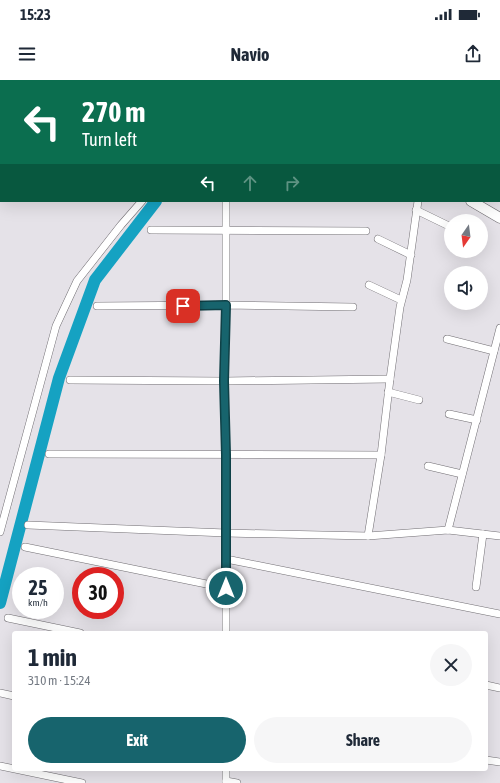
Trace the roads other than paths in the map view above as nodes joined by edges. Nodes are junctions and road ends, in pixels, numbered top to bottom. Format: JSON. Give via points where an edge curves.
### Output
{"nodes":[{"id":1,"x":141,"y":202,"type":"edge"},
{"id":2,"x":226,"y":202,"type":"edge"},
{"id":3,"x":418,"y":202,"type":"edge"},
{"id":4,"x":473,"y":202,"type":"edge"},
{"id":5,"x":416,"y":210,"type":"junction"},
{"id":6,"x":500,"y":218,"type":"edge"},
{"id":7,"x":444,"y":224,"type":"edge"},
{"id":8,"x":151,"y":230,"type":"dead end"},
{"id":9,"x":227,"y":230,"type":"junction"},
{"id":10,"x":366,"y":231,"type":"dead end"},
{"id":11,"x":378,"y":239,"type":"dead end"},
{"id":12,"x":411,"y":255,"type":"junction"},
{"id":13,"x":369,"y":285,"type":"dead end"},
{"id":14,"x":401,"y":300,"type":"junction"},
{"id":15,"x":226,"y":305,"type":"junction"},
{"id":16,"x":97,"y":306,"type":"dead end"},
{"id":17,"x":353,"y":307,"type":"dead end"},
{"id":18,"x":500,"y":328,"type":"edge"},
{"id":19,"x":447,"y":339,"type":"dead end"},
{"id":20,"x":494,"y":352,"type":"junction"},
{"id":21,"x":390,"y":379,"type":"junction"},
{"id":22,"x":70,"y":380,"type":"dead end"},
{"id":23,"x":224,"y":381,"type":"junction"},
{"id":24,"x":388,"y":392,"type":"junction"},
{"id":25,"x":419,"y":400,"type":"dead end"},
{"id":26,"x":449,"y":414,"type":"dead end"},
{"id":27,"x":476,"y":420,"type":"junction"},
{"id":28,"x":49,"y":454,"type":"dead end"},
{"id":29,"x":226,"y":455,"type":"junction"},
{"id":30,"x":381,"y":455,"type":"junction"},
{"id":31,"x":428,"y":466,"type":"dead end"},
{"id":32,"x":462,"y":474,"type":"junction"},
{"id":33,"x":28,"y":525,"type":"dead end"},
{"id":34,"x":1,"y":528,"type":"edge"},
{"id":35,"x":448,"y":530,"type":"junction"},
{"id":36,"x":226,"y":533,"type":"junction"},
{"id":37,"x":483,"y":534,"type":"junction"},
{"id":38,"x":368,"y":536,"type":"junction"},
{"id":39,"x":500,"y":536,"type":"edge"},
{"id":40,"x":25,"y":547,"type":"dead end"},
{"id":41,"x":226,"y":559,"type":"junction"},
{"id":42,"x":476,"y":587,"type":"dead end"},
{"id":43,"x":226,"y":588,"type":"junction"},
{"id":44,"x":500,"y":614,"type":"edge"},
{"id":45,"x":8,"y":618,"type":"dead end"},
{"id":46,"x":70,"y":631,"type":"edge"},
{"id":47,"x":226,"y":631,"type":"edge"},
{"id":48,"x":488,"y":685,"type":"edge"},
{"id":49,"x":500,"y":688,"type":"edge"},
{"id":50,"x":0,"y":693,"type":"edge"},
{"id":51,"x":12,"y":696,"type":"edge"},
{"id":52,"x":488,"y":760,"type":"edge"},
{"id":53,"x":500,"y":762,"type":"edge"},
{"id":54,"x":0,"y":766,"type":"edge"},
{"id":55,"x":12,"y":768,"type":"edge"},
{"id":56,"x":24,"y":771,"type":"edge"},
{"id":57,"x":226,"y":771,"type":"edge"},
{"id":58,"x":226,"y":782,"type":"edge"},
{"id":59,"x":82,"y":783,"type":"edge"},
{"id":60,"x":238,"y":783,"type":"edge"}],
"edges":[{"from":1,"to":34,"type":"street","via":[[77,281],[56,326]]},
{"from":2,"to":9,"type":"street"},
{"from":3,"to":5,"type":"street"},
{"from":4,"to":6,"type":"street"},
{"from":5,"to":7,"type":"street"},
{"from":5,"to":12,"type":"street"},
{"from":8,"to":9,"type":"street"},
{"from":9,"to":10,"type":"street"},
{"from":9,"to":15,"type":"street"},
{"from":11,"to":12,"type":"street"},
{"from":12,"to":14,"type":"street"},
{"from":13,"to":14,"type":"street"},
{"from":14,"to":21,"type":"street"},
{"from":15,"to":16,"type":"street"},
{"from":15,"to":17,"type":"street"},
{"from":15,"to":23,"type":"street"},
{"from":18,"to":20,"type":"street"},
{"from":19,"to":20,"type":"street"},
{"from":20,"to":27,"type":"street"},
{"from":21,"to":23,"type":"street"},
{"from":21,"to":24,"type":"street"},
{"from":22,"to":23,"type":"street"},
{"from":23,"to":29,"type":"street"},
{"from":24,"to":25,"type":"street"},
{"from":24,"to":30,"type":"street"},
{"from":26,"to":27,"type":"street"},
{"from":27,"to":32,"type":"street"},
{"from":28,"to":29,"type":"street"},
{"from":29,"to":30,"type":"street"},
{"from":29,"to":36,"type":"street"},
{"from":30,"to":38,"type":"street"},
{"from":31,"to":32,"type":"street"},
{"from":32,"to":35,"type":"street"},
{"from":33,"to":36,"type":"street"},
{"from":35,"to":37,"type":"street"},
{"from":35,"to":38,"type":"street"},
{"from":36,"to":38,"type":"street"},
{"from":36,"to":41,"type":"street"},
{"from":37,"to":39,"type":"street"},
{"from":37,"to":42,"type":"street"},
{"from":40,"to":43,"type":"street"},
{"from":41,"to":43,"type":"street"},
{"from":41,"to":44,"type":"street"},
{"from":43,"to":47,"type":"street"},
{"from":45,"to":46,"type":"street"},
{"from":48,"to":49,"type":"street"},
{"from":50,"to":51,"type":"street"},
{"from":52,"to":53,"type":"street"},
{"from":54,"to":55,"type":"street"},
{"from":56,"to":59,"type":"street"},
{"from":57,"to":58,"type":"street"},
{"from":58,"to":60,"type":"street"}]}
